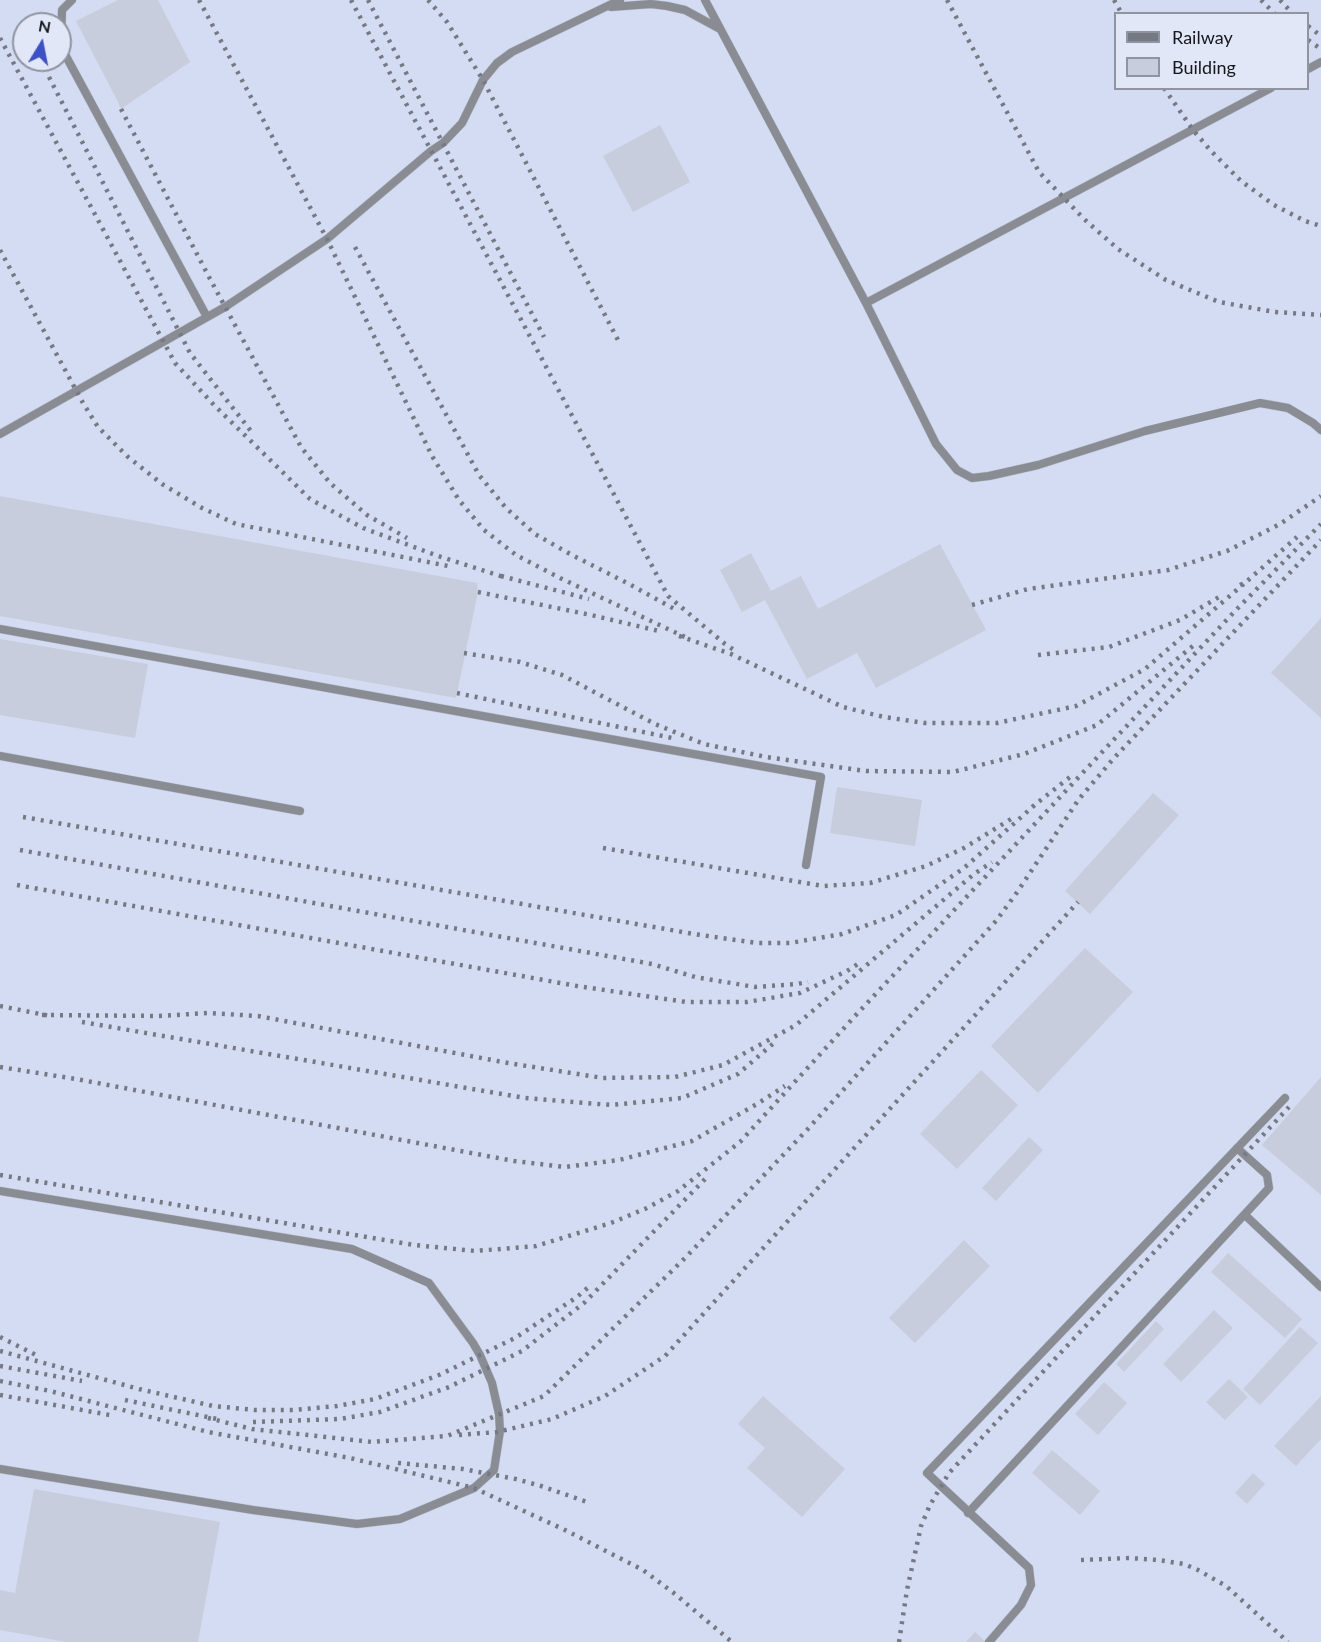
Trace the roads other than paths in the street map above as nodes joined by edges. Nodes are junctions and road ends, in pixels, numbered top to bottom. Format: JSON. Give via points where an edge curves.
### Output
{"nodes":[{"id":1,"x":72,"y":0,"type":"edge"},
{"id":2,"x":620,"y":0,"type":"edge"},
{"id":3,"x":705,"y":0,"type":"edge"},
{"id":4,"x":607,"y":8,"type":"junction"},
{"id":5,"x":720,"y":29,"type":"junction"},
{"id":6,"x":1267,"y":90,"type":"edge"},
{"id":7,"x":866,"y":303,"type":"junction"},
{"id":8,"x":207,"y":317,"type":"junction"},
{"id":9,"x":1321,"y":430,"type":"edge"},
{"id":10,"x":0,"y":434,"type":"edge"},
{"id":11,"x":0,"y":629,"type":"edge"},
{"id":12,"x":0,"y":756,"type":"edge"},
{"id":13,"x":300,"y":811,"type":"dead end"},
{"id":14,"x":806,"y":865,"type":"dead end"},
{"id":15,"x":1285,"y":1098,"type":"dead end"},
{"id":16,"x":1238,"y":1148,"type":"junction"},
{"id":17,"x":0,"y":1191,"type":"edge"},
{"id":18,"x":1245,"y":1215,"type":"junction"},
{"id":19,"x":1321,"y":1287,"type":"edge"},
{"id":20,"x":0,"y":1469,"type":"edge"},
{"id":21,"x":968,"y":1513,"type":"junction"},
{"id":22,"x":989,"y":1642,"type":"edge"}],
"edges":[{"from":1,"to":8,"type":"lane","via":[[62,10],[61,47]]},
{"from":2,"to":4,"type":"lane"},
{"from":3,"to":5,"type":"lane"},
{"from":4,"to":5,"type":"lane","via":[[667,6],[685,10]]},
{"from":4,"to":8,"type":"lane","via":[[496,63],[462,123],[443,143],[327,239]]},
{"from":5,"to":7,"type":"lane"},
{"from":6,"to":7,"type":"lane"},
{"from":7,"to":9,"type":"lane","via":[[936,444],[957,470],[972,478],[1038,465],[1145,431],[1260,403],[1288,408]]},
{"from":8,"to":10,"type":"lane"},
{"from":11,"to":14,"type":"lane","via":[[821,777]]},
{"from":12,"to":13,"type":"lane"},
{"from":15,"to":16,"type":"lane"},
{"from":16,"to":18,"type":"lane","via":[[1267,1175],[1269,1188]]},
{"from":16,"to":21,"type":"lane","via":[[927,1473]]},
{"from":17,"to":20,"type":"lane","via":[[352,1249],[429,1283],[480,1355],[492,1383],[500,1431],[494,1470],[474,1488],[400,1520],[357,1524]]},
{"from":18,"to":19,"type":"lane"},
{"from":18,"to":21,"type":"lane"},
{"from":21,"to":22,"type":"lane","via":[[1029,1568],[1031,1585],[1021,1605]]}]}
